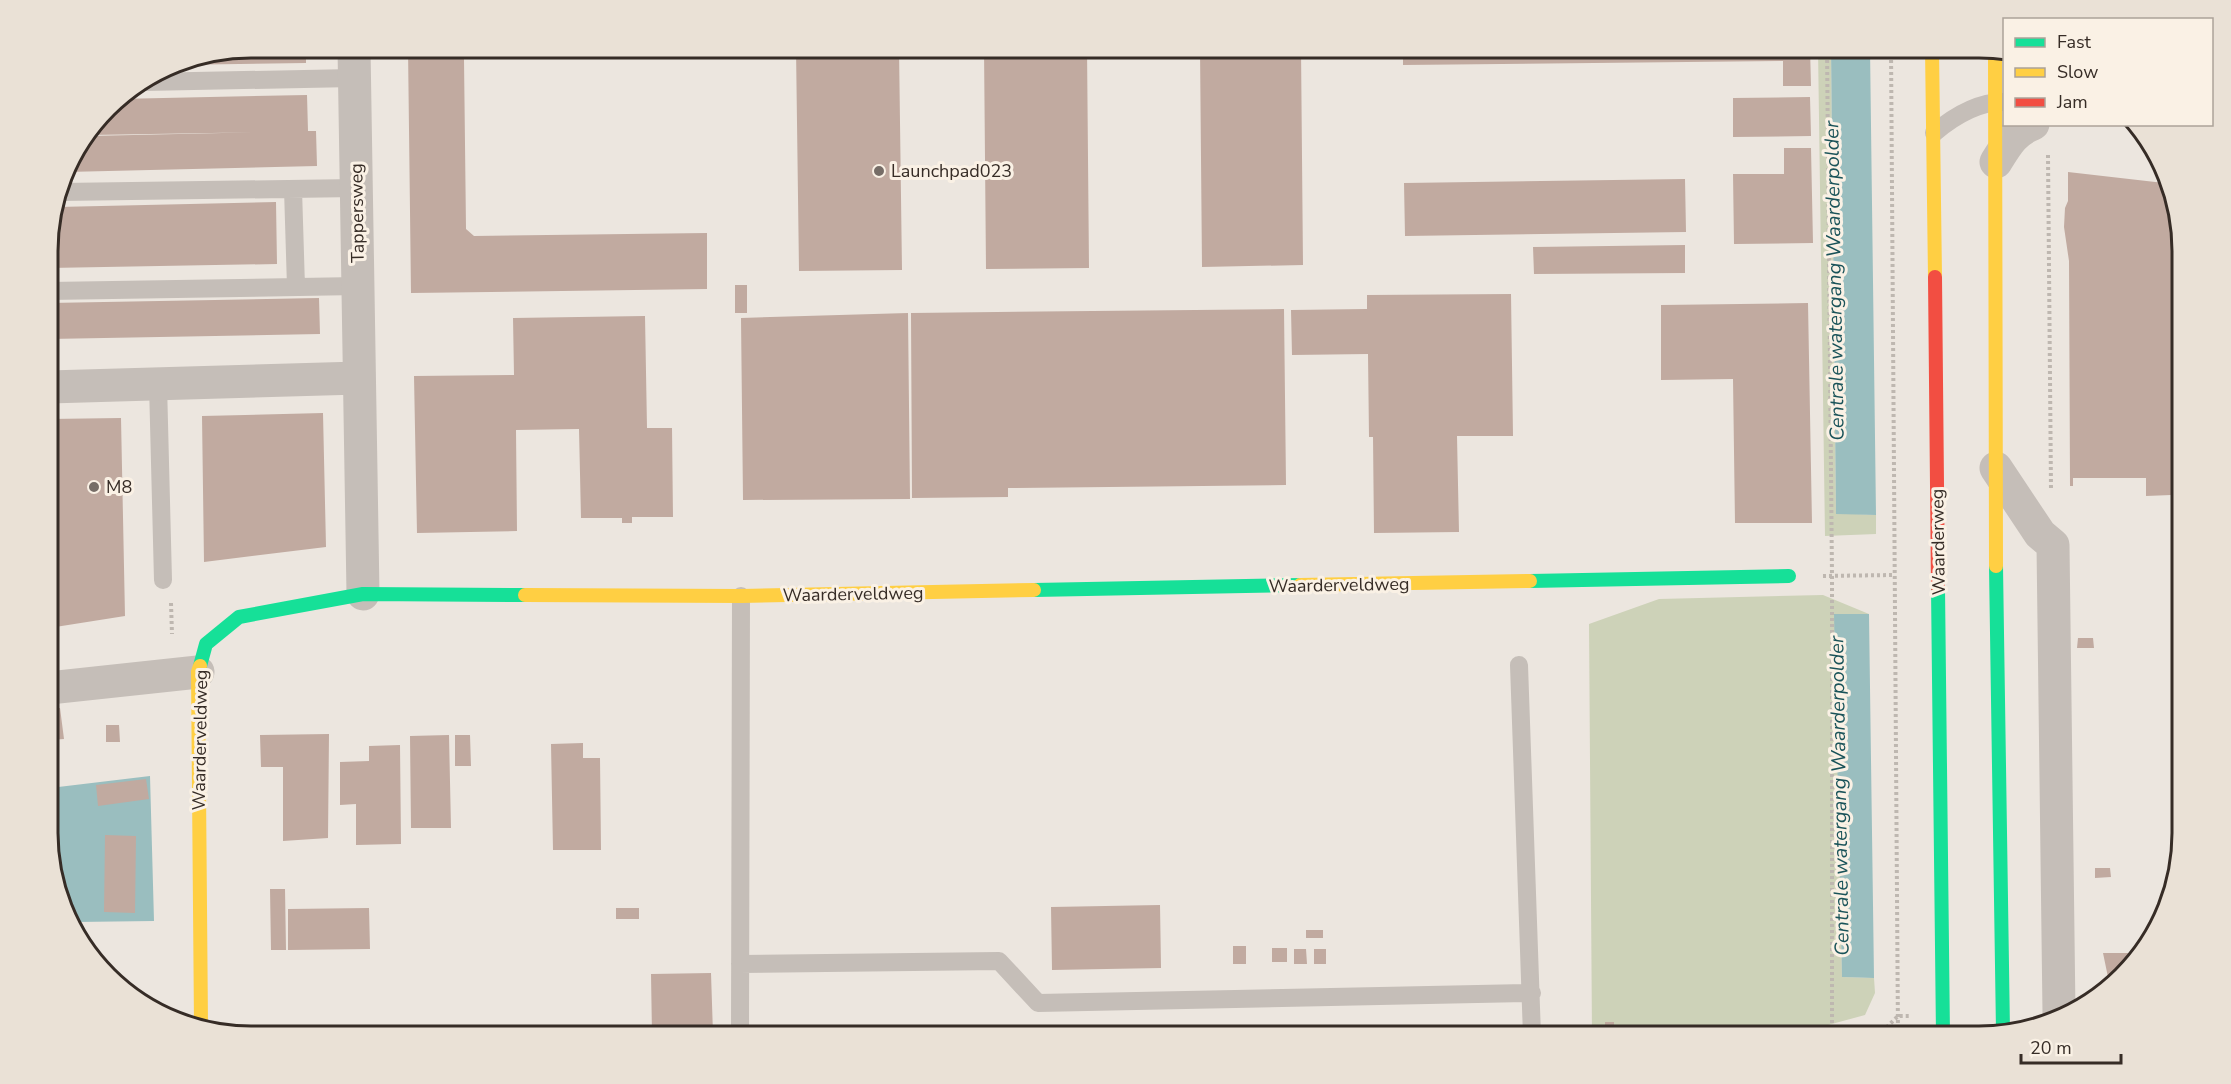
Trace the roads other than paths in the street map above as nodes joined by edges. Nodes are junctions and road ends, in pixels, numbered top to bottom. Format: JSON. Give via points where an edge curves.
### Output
{"nodes":[{"id":1,"x":1932,"y":58,"type":"edge"},
{"id":2,"x":1996,"y":59,"type":"edge"},
{"id":3,"x":354,"y":63,"type":"edge"},
{"id":4,"x":163,"y":80,"type":"edge"},
{"id":5,"x":2000,"y":102,"type":"edge"},
{"id":6,"x":2028,"y":126,"type":"edge"},
{"id":7,"x":1934,"y":133,"type":"junction"},
{"id":8,"x":1996,"y":162,"type":"junction"},
{"id":9,"x":356,"y":188,"type":"junction"},
{"id":10,"x":293,"y":189,"type":"junction"},
{"id":11,"x":68,"y":192,"type":"edge"},
{"id":12,"x":358,"y":286,"type":"junction"},
{"id":13,"x":296,"y":287,"type":"junction"},
{"id":14,"x":59,"y":291,"type":"edge"},
{"id":15,"x":359,"y":378,"type":"junction"},
{"id":16,"x":158,"y":384,"type":"junction"},
{"id":17,"x":59,"y":387,"type":"edge"},
{"id":18,"x":1996,"y":468,"type":"junction"},
{"id":19,"x":1789,"y":576,"type":"road end"},
{"id":20,"x":163,"y":580,"type":"road end"},
{"id":21,"x":363,"y":594,"type":"junction"},
{"id":22,"x":741,"y":596,"type":"junction"},
{"id":23,"x":1520,"y":665,"type":"dead end"},
{"id":24,"x":185,"y":673,"type":"junction"},
{"id":25,"x":58,"y":687,"type":"edge"},
{"id":26,"x":740,"y":964,"type":"junction"},
{"id":27,"x":1532,"y":993,"type":"junction"},
{"id":28,"x":2059,"y":1008,"type":"edge"},
{"id":29,"x":201,"y":1018,"type":"edge"},
{"id":30,"x":2003,"y":1024,"type":"edge"},
{"id":31,"x":1532,"y":1025,"type":"edge"},
{"id":32,"x":1943,"y":1025,"type":"edge"},
{"id":33,"x":740,"y":1026,"type":"edge"}],
"edges":[{"from":1,"to":7,"type":"street","name":"Waarderweg"},
{"from":2,"to":5,"type":"street"},
{"from":3,"to":4,"type":"lane"},
{"from":3,"to":9,"type":"street","name":"Tappersweg"},
{"from":5,"to":7,"type":"lane","via":[[1954,117]]},
{"from":5,"to":8,"type":"street"},
{"from":6,"to":8,"type":"street","via":[[2008,142]]},
{"from":7,"to":32,"type":"street","name":"Waarderweg"},
{"from":8,"to":18,"type":"street"},
{"from":9,"to":10,"type":"lane"},
{"from":9,"to":12,"type":"street","name":"Tappersweg"},
{"from":10,"to":11,"type":"lane"},
{"from":10,"to":13,"type":"lane"},
{"from":12,"to":13,"type":"lane"},
{"from":12,"to":15,"type":"street","name":"Tappersweg"},
{"from":13,"to":14,"type":"lane"},
{"from":15,"to":16,"type":"street"},
{"from":15,"to":21,"type":"street","name":"Tappersweg"},
{"from":16,"to":17,"type":"street"},
{"from":16,"to":20,"type":"lane"},
{"from":18,"to":28,"type":"street","via":[[2040,534],[2053,545]]},
{"from":18,"to":30,"type":"street"},
{"from":19,"to":22,"type":"street","name":"Waarderveldweg"},
{"from":21,"to":22,"type":"street","name":"Waarderveldweg"},
{"from":21,"to":24,"type":"street","name":"Waarderveldweg","via":[[239,617],[206,644]]},
{"from":22,"to":26,"type":"lane"},
{"from":23,"to":27,"type":"lane"},
{"from":24,"to":25,"type":"street"},
{"from":24,"to":29,"type":"street","name":"Waarderveldweg"},
{"from":26,"to":27,"type":"lane","via":[[999,961],[1038,1003]]},
{"from":26,"to":33,"type":"lane"},
{"from":27,"to":31,"type":"lane"}]}
